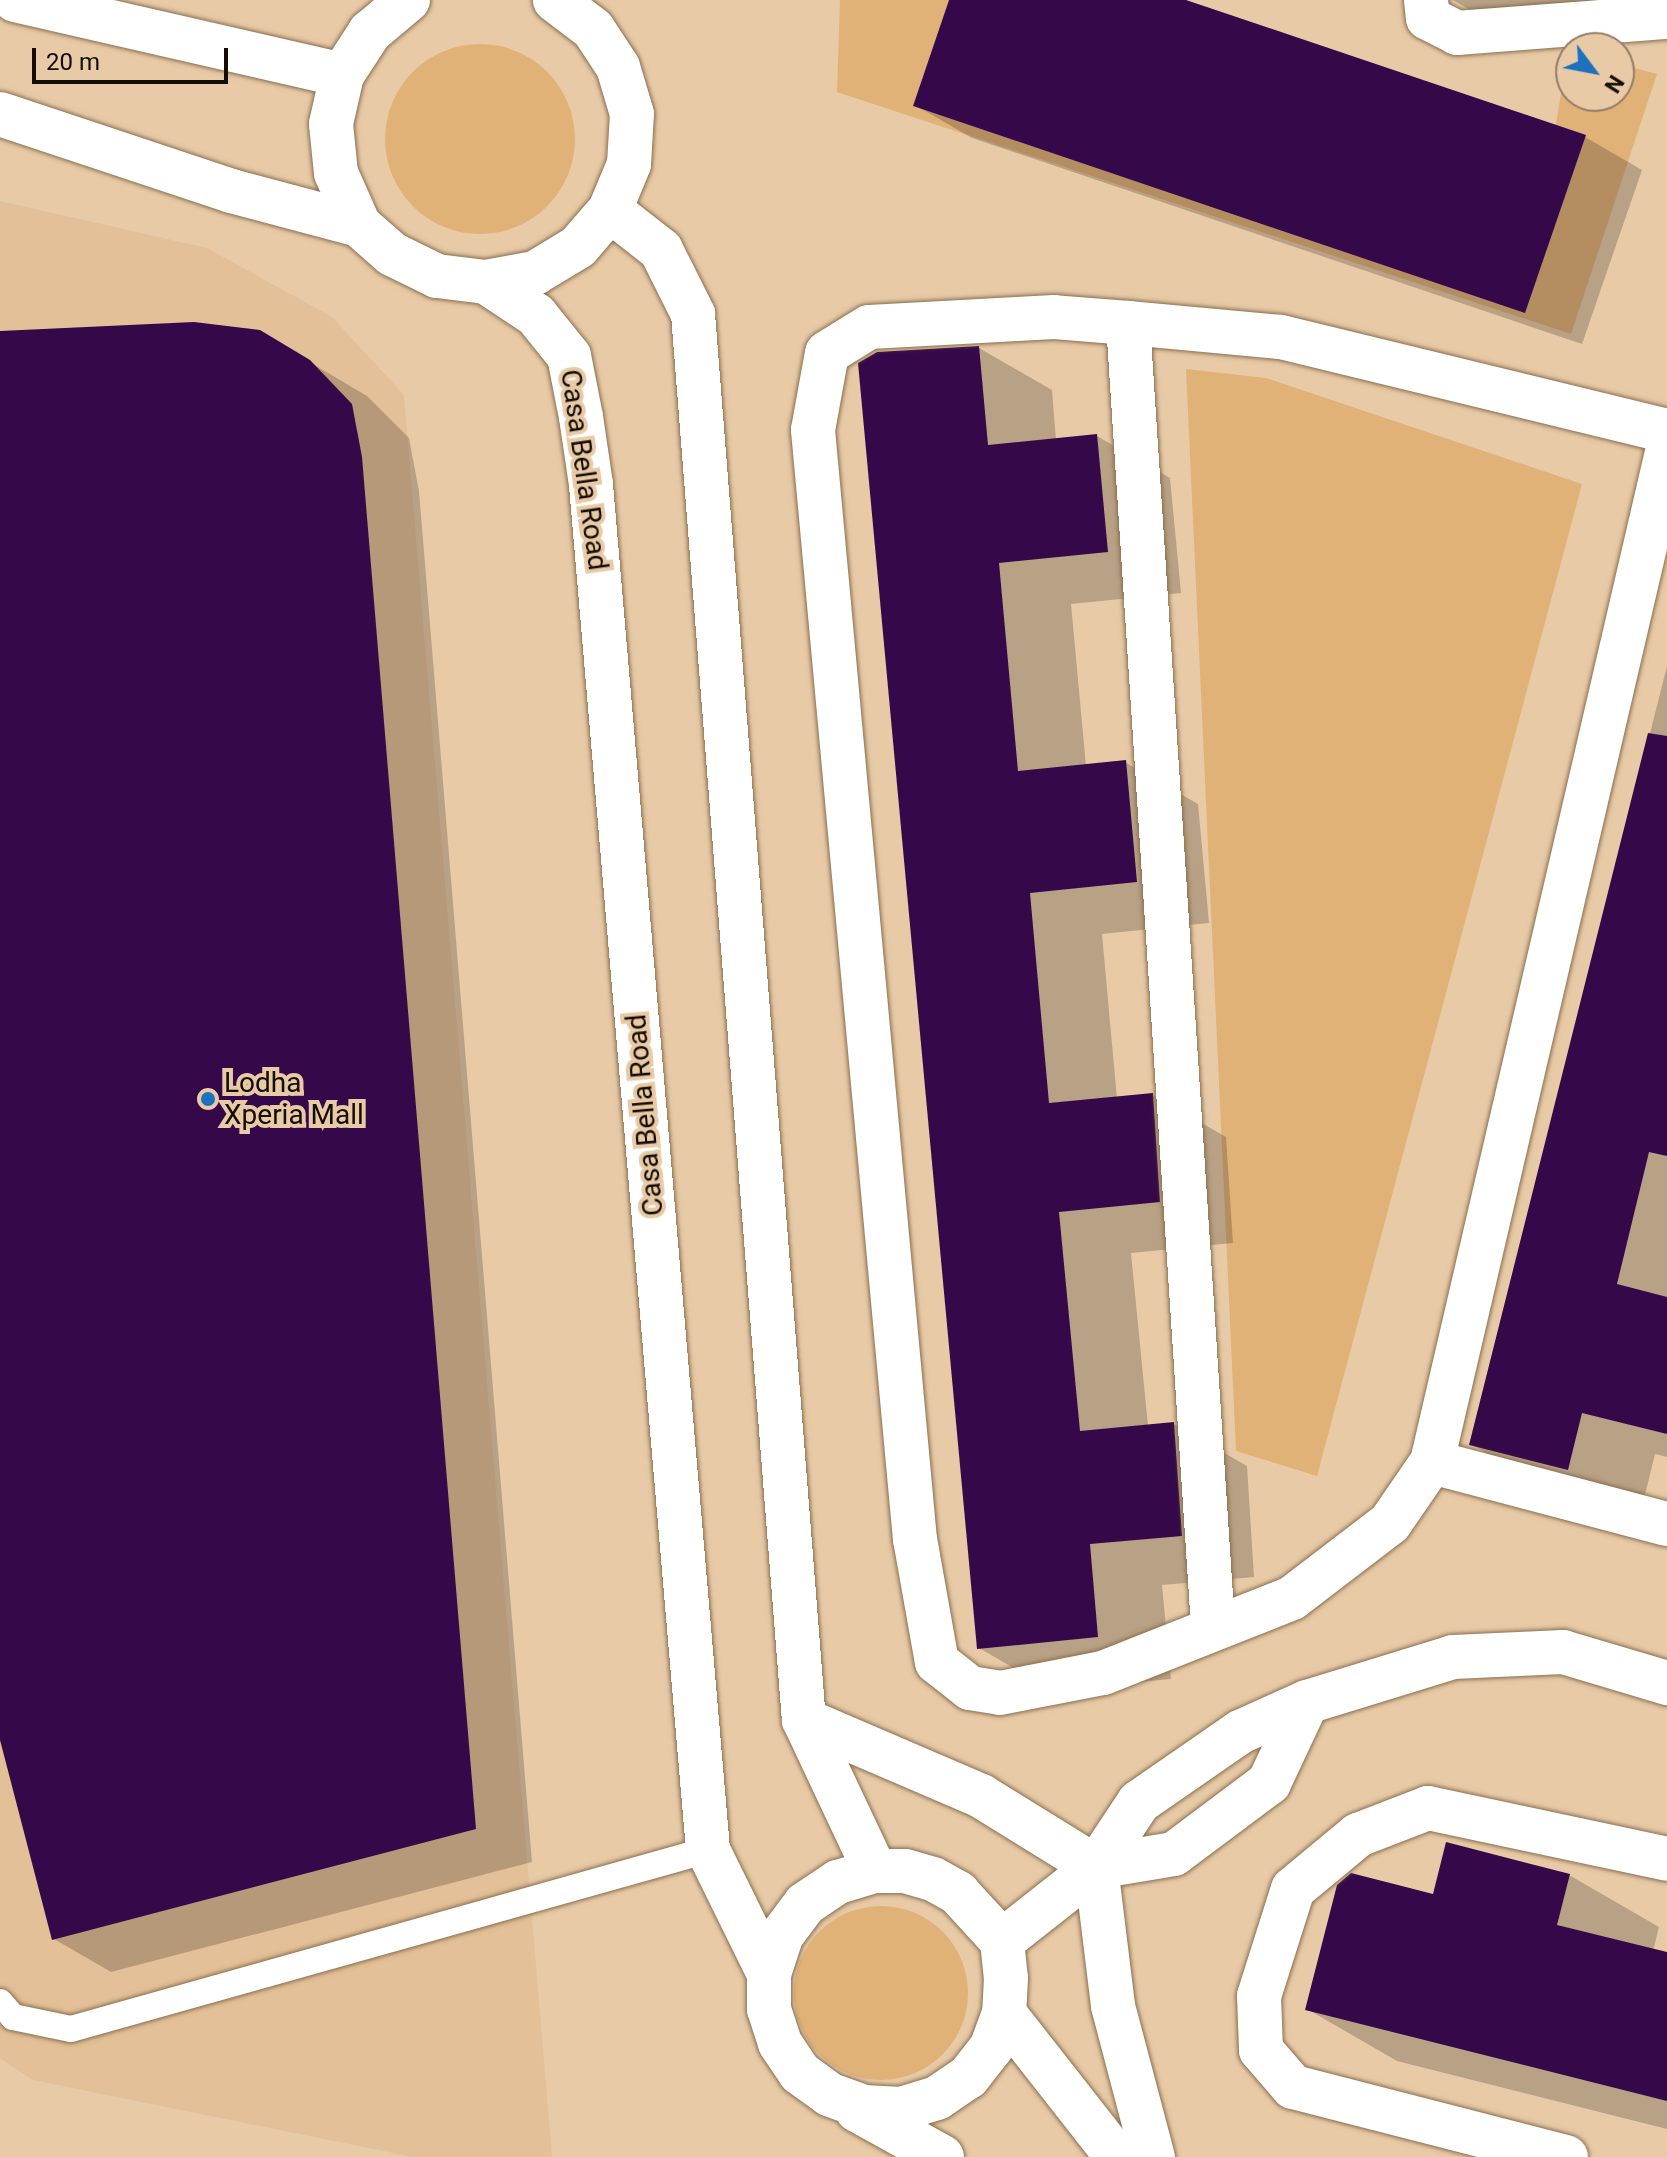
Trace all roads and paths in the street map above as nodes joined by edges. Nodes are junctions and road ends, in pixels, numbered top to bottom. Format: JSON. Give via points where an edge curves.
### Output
{"nodes":[{"id":1,"x":15,"y":0,"type":"edge"},
{"id":2,"x":408,"y":0,"type":"edge"},
{"id":3,"x":555,"y":0,"type":"edge"},
{"id":4,"x":1426,"y":0,"type":"edge"},
{"id":5,"x":592,"y":14,"type":"edge"},
{"id":6,"x":369,"y":16,"type":"edge"},
{"id":7,"x":1667,"y":17,"type":"edge"},
{"id":8,"x":342,"y":75,"type":"junction"},
{"id":9,"x":0,"y":114,"type":"edge"},
{"id":10,"x":610,"y":210,"type":"junction"},
{"id":11,"x":359,"y":225,"type":"junction"},
{"id":12,"x":486,"y":282,"type":"junction"},
{"id":13,"x":1128,"y":323,"type":"junction"},
{"id":14,"x":1667,"y":431,"type":"edge"},
{"id":15,"x":1667,"y":452,"type":"edge"},
{"id":16,"x":1432,"y":1462,"type":"junction"},
{"id":17,"x":1667,"y":1524,"type":"edge"},
{"id":18,"x":1213,"y":1628,"type":"junction"},
{"id":19,"x":1667,"y":1683,"type":"edge"},
{"id":20,"x":1307,"y":1702,"type":"junction"},
{"id":21,"x":804,"y":1720,"type":"junction"},
{"id":22,"x":708,"y":1850,"type":"junction"},
{"id":23,"x":1667,"y":1859,"type":"edge"},
{"id":24,"x":1096,"y":1867,"type":"junction"},
{"id":25,"x":875,"y":1871,"type":"junction"},
{"id":26,"x":1002,"y":1941,"type":"junction"},
{"id":27,"x":769,"y":1974,"type":"junction"},
{"id":28,"x":0,"y":2002,"type":"edge"},
{"id":29,"x":1004,"y":2013,"type":"junction"},
{"id":30,"x":829,"y":2094,"type":"junction"},
{"id":31,"x":942,"y":2157,"type":"edge"},
{"id":32,"x":1117,"y":2157,"type":"edge"},
{"id":33,"x":1153,"y":2157,"type":"edge"},
{"id":34,"x":1566,"y":2157,"type":"edge"}],
"edges":[{"from":1,"to":8,"type":"street"},
{"from":2,"to":6,"type":"street","name":"Casa Bella Road"},
{"from":3,"to":5,"type":"street","name":"Casa Bella Road"},
{"from":4,"to":7,"type":"street","via":[[1428,18],[1457,33]]},
{"from":5,"to":10,"type":"street","name":"Casa Bella Road","via":[[618,67],[632,114],[629,164]]},
{"from":6,"to":8,"type":"street","name":"Casa Bella Road"},
{"from":8,"to":11,"type":"street","name":"Casa Bella Road","via":[[331,124],[336,173]]},
{"from":9,"to":11,"type":"street","name":"Casa Bella Road","via":[[231,191]]},
{"from":10,"to":12,"type":"street","name":"Casa Bella Road","via":[[578,247],[535,273]]},
{"from":10,"to":21,"type":"street","via":[[661,250],[693,314]]},
{"from":11,"to":12,"type":"street","name":"Casa Bella Road","via":[[392,254],[437,276]]},
{"from":12,"to":22,"type":"street","name":"Casa Bella Road","via":[[536,315],[569,356],[591,485]]},
{"from":13,"to":14,"type":"street","via":[[1280,337]]},
{"from":13,"to":18,"type":"street"},
{"from":13,"to":18,"type":"street","via":[[1054,317],[869,327],[827,353],[813,430],[913,1523],[937,1662],[970,1688],[1000,1693],[1103,1673]]},
{"from":15,"to":16,"type":"street"},
{"from":16,"to":17,"type":"street"},
{"from":16,"to":18,"type":"street","via":[[1390,1523],[1292,1598]]},
{"from":19,"to":20,"type":"street","via":[[1563,1652],[1453,1657]]},
{"from":20,"to":24,"type":"street","via":[[1240,1732],[1139,1802]]},
{"from":20,"to":24,"type":"street","via":[[1269,1783],[1174,1854]]},
{"from":21,"to":24,"type":"street","via":[[981,1796]]},
{"from":21,"to":25,"type":"street"},
{"from":22,"to":27,"type":"street","name":"Casa Bella Road"},
{"from":22,"to":28,"type":"lane","via":[[71,2029],[13,2017]]},
{"from":23,"to":34,"type":"street","via":[[1428,1808],[1358,1835],[1293,1889],[1259,1996],[1261,2050],[1293,2087]]},
{"from":24,"to":26,"type":"street"},
{"from":24,"to":33,"type":"street","via":[[1113,2006]]},
{"from":25,"to":26,"type":"street","name":"Casa Bella Road","via":[[905,1871],[933,1879],[958,1893]]},
{"from":25,"to":27,"type":"street","name":"Casa Bella Road","via":[[838,1882],[805,1904],[781,1936]]},
{"from":26,"to":29,"type":"street","name":"Casa Bella Road"},
{"from":27,"to":30,"type":"street","name":"Casa Bella Road","via":[[769,2009],[780,2043],[800,2073]]},
{"from":29,"to":30,"type":"street","name":"Casa Bella Road","via":[[991,2048],[968,2077],[937,2098],[901,2109],[864,2107]]},
{"from":29,"to":32,"type":"street"},
{"from":30,"to":31,"type":"street","name":"Casa Bella Road"}]}
